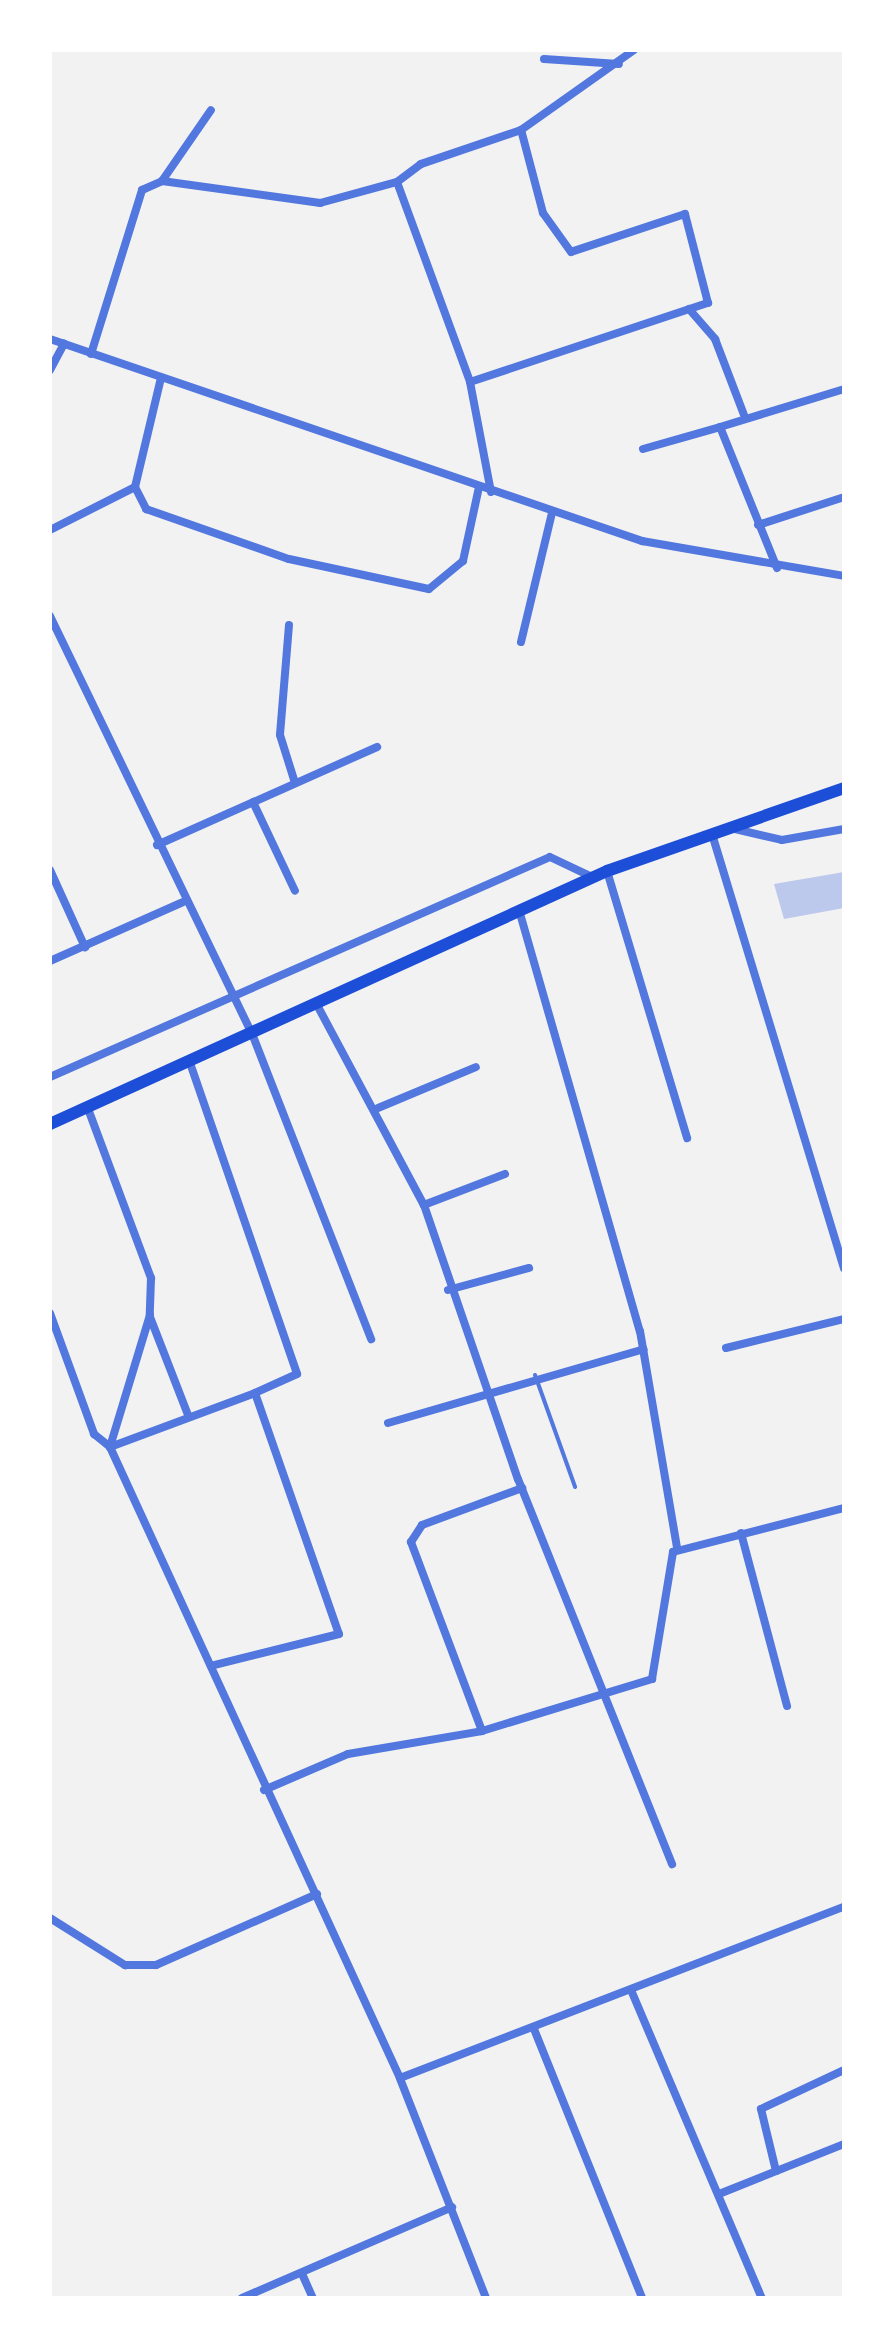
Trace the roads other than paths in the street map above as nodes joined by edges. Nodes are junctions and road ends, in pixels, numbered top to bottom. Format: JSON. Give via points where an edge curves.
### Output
{"nodes":[{"id":1,"x":634,"y":50,"type":"edge"},
{"id":2,"x":544,"y":59,"type":"dead end"},
{"id":3,"x":619,"y":64,"type":"junction"},
{"id":4,"x":211,"y":110,"type":"dead end"},
{"id":5,"x":521,"y":130,"type":"junction"},
{"id":6,"x":162,"y":182,"type":"junction"},
{"id":7,"x":397,"y":182,"type":"junction"},
{"id":8,"x":689,"y":309,"type":"junction"},
{"id":9,"x":50,"y":340,"type":"edge"},
{"id":10,"x":64,"y":344,"type":"junction"},
{"id":11,"x":92,"y":354,"type":"junction"},
{"id":12,"x":50,"y":370,"type":"edge"},
{"id":13,"x":161,"y":378,"type":"junction"},
{"id":14,"x":470,"y":382,"type":"junction"},
{"id":15,"x":844,"y":388,"type":"edge"},
{"id":16,"x":744,"y":415,"type":"junction"},
{"id":17,"x":720,"y":428,"type":"junction"},
{"id":18,"x":644,"y":449,"type":"dead end"},
{"id":19,"x":135,"y":487,"type":"junction"},
{"id":20,"x":480,"y":487,"type":"junction"},
{"id":21,"x":492,"y":492,"type":"junction"},
{"id":22,"x":844,"y":497,"type":"edge"},
{"id":23,"x":552,"y":513,"type":"junction"},
{"id":24,"x":758,"y":525,"type":"junction"},
{"id":25,"x":50,"y":530,"type":"edge"},
{"id":26,"x":777,"y":568,"type":"junction"},
{"id":27,"x":844,"y":576,"type":"edge"},
{"id":28,"x":50,"y":616,"type":"edge"},
{"id":29,"x":288,"y":625,"type":"dead end"},
{"id":30,"x":521,"y":642,"type":"dead end"},
{"id":31,"x":376,"y":747,"type":"dead end"},
{"id":32,"x":295,"y":784,"type":"junction"},
{"id":33,"x":844,"y":788,"type":"edge"},
{"id":34,"x":253,"y":802,"type":"junction"},
{"id":35,"x":716,"y":828,"type":"junction"},
{"id":36,"x":844,"y":829,"type":"edge"},
{"id":37,"x":158,"y":845,"type":"junction"},
{"id":38,"x":50,"y":870,"type":"edge"},
{"id":39,"x":607,"y":872,"type":"junction"},
{"id":40,"x":593,"y":878,"type":"junction"},
{"id":41,"x":294,"y":891,"type":"dead end"},
{"id":42,"x":183,"y":902,"type":"junction"},
{"id":43,"x":519,"y":910,"type":"junction"},
{"id":44,"x":85,"y":947,"type":"junction"},
{"id":45,"x":50,"y":961,"type":"edge"},
{"id":46,"x":232,"y":995,"type":"junction"},
{"id":47,"x":316,"y":1002,"type":"junction"},
{"id":48,"x":250,"y":1031,"type":"junction"},
{"id":49,"x":189,"y":1058,"type":"junction"},
{"id":50,"x":476,"y":1067,"type":"dead end"},
{"id":51,"x":50,"y":1077,"type":"edge"},
{"id":52,"x":87,"y":1106,"type":"junction"},
{"id":53,"x":378,"y":1108,"type":"junction"},
{"id":54,"x":50,"y":1124,"type":"edge"},
{"id":55,"x":687,"y":1138,"type":"dead end"},
{"id":56,"x":504,"y":1174,"type":"dead end"},
{"id":57,"x":424,"y":1205,"type":"junction"},
{"id":58,"x":529,"y":1268,"type":"dead end"},
{"id":59,"x":844,"y":1268,"type":"edge"},
{"id":60,"x":448,"y":1290,"type":"junction"},
{"id":61,"x":50,"y":1313,"type":"edge"},
{"id":62,"x":150,"y":1315,"type":"junction"},
{"id":63,"x":844,"y":1319,"type":"edge"},
{"id":64,"x":371,"y":1339,"type":"dead end"},
{"id":65,"x":726,"y":1348,"type":"dead end"},
{"id":66,"x":644,"y":1350,"type":"junction"},
{"id":67,"x":534,"y":1375,"type":"junction"},
{"id":68,"x":256,"y":1393,"type":"junction"},
{"id":69,"x":487,"y":1393,"type":"junction"},
{"id":70,"x":188,"y":1415,"type":"junction"},
{"id":71,"x":388,"y":1423,"type":"dead end"},
{"id":72,"x":110,"y":1447,"type":"junction"},
{"id":73,"x":575,"y":1486,"type":"dead end"},
{"id":74,"x":522,"y":1488,"type":"junction"},
{"id":75,"x":844,"y":1508,"type":"edge"},
{"id":76,"x":741,"y":1533,"type":"junction"},
{"id":77,"x":677,"y":1548,"type":"junction"},
{"id":78,"x":212,"y":1666,"type":"junction"},
{"id":79,"x":606,"y":1700,"type":"junction"},
{"id":80,"x":787,"y":1706,"type":"dead end"},
{"id":81,"x":482,"y":1731,"type":"junction"},
{"id":82,"x":264,"y":1790,"type":"junction"},
{"id":83,"x":672,"y":1864,"type":"dead end"},
{"id":84,"x":317,"y":1894,"type":"junction"},
{"id":85,"x":844,"y":1907,"type":"edge"},
{"id":86,"x":50,"y":1918,"type":"edge"},
{"id":87,"x":630,"y":1990,"type":"junction"},
{"id":88,"x":534,"y":2029,"type":"junction"},
{"id":89,"x":844,"y":2070,"type":"edge"},
{"id":90,"x":400,"y":2078,"type":"junction"},
{"id":91,"x":844,"y":2144,"type":"edge"},
{"id":92,"x":776,"y":2171,"type":"junction"},
{"id":93,"x":719,"y":2194,"type":"junction"},
{"id":94,"x":452,"y":2208,"type":"junction"},
{"id":95,"x":303,"y":2276,"type":"junction"},
{"id":96,"x":242,"y":2298,"type":"edge"},
{"id":97,"x":313,"y":2298,"type":"edge"},
{"id":98,"x":486,"y":2298,"type":"edge"},
{"id":99,"x":642,"y":2298,"type":"edge"},
{"id":100,"x":762,"y":2298,"type":"edge"}],
"edges":[{"from":1,"to":3,"type":"street"},
{"from":2,"to":3,"type":"street"},
{"from":3,"to":5,"type":"street"},
{"from":4,"to":6,"type":"street"},
{"from":5,"to":7,"type":"street","via":[[422,164]]},
{"from":5,"to":8,"type":"street","via":[[560,247],[570,252],[685,214],[708,303]]},
{"from":6,"to":7,"type":"street","via":[[320,203]]},
{"from":6,"to":11,"type":"street","via":[[132,206]]},
{"from":7,"to":14,"type":"street"},
{"from":8,"to":14,"type":"street"},
{"from":8,"to":16,"type":"street","via":[[715,339]]},
{"from":9,"to":10,"type":"street"},
{"from":10,"to":11,"type":"street"},
{"from":10,"to":12,"type":"street"},
{"from":11,"to":13,"type":"street"},
{"from":13,"to":19,"type":"street"},
{"from":13,"to":20,"type":"street"},
{"from":14,"to":21,"type":"street"},
{"from":15,"to":16,"type":"street"},
{"from":16,"to":17,"type":"street"},
{"from":17,"to":18,"type":"street"},
{"from":17,"to":24,"type":"street"},
{"from":19,"to":20,"type":"street","via":[[146,509],[289,559],[430,589],[463,562]]},
{"from":19,"to":25,"type":"street"},
{"from":20,"to":21,"type":"street"},
{"from":21,"to":23,"type":"street"},
{"from":22,"to":24,"type":"street"},
{"from":23,"to":26,"type":"street"},
{"from":23,"to":30,"type":"street"},
{"from":24,"to":26,"type":"street"},
{"from":26,"to":27,"type":"street"},
{"from":28,"to":37,"type":"street"},
{"from":29,"to":32,"type":"street","via":[[280,736]]},
{"from":31,"to":32,"type":"street"},
{"from":32,"to":34,"type":"street"},
{"from":33,"to":35,"type":"highway"},
{"from":34,"to":37,"type":"street"},
{"from":34,"to":41,"type":"street"},
{"from":35,"to":36,"type":"street","via":[[782,840]]},
{"from":35,"to":39,"type":"highway"},
{"from":35,"to":59,"type":"street"},
{"from":37,"to":42,"type":"street"},
{"from":38,"to":44,"type":"street"},
{"from":39,"to":40,"type":"highway"},
{"from":39,"to":55,"type":"street"},
{"from":40,"to":43,"type":"highway"},
{"from":40,"to":46,"type":"street","via":[[550,857]]},
{"from":42,"to":44,"type":"street"},
{"from":42,"to":46,"type":"street"},
{"from":43,"to":47,"type":"highway"},
{"from":43,"to":66,"type":"street"},
{"from":44,"to":45,"type":"street"},
{"from":46,"to":48,"type":"street"},
{"from":46,"to":51,"type":"street"},
{"from":47,"to":48,"type":"highway"},
{"from":47,"to":53,"type":"street","via":[[344,1066]]},
{"from":48,"to":49,"type":"highway"},
{"from":48,"to":64,"type":"street"},
{"from":49,"to":52,"type":"highway"},
{"from":49,"to":68,"type":"street","via":[[297,1374]]},
{"from":50,"to":53,"type":"street"},
{"from":52,"to":54,"type":"highway"},
{"from":52,"to":62,"type":"street","via":[[151,1278]]},
{"from":53,"to":57,"type":"street"},
{"from":56,"to":57,"type":"street"},
{"from":57,"to":60,"type":"street"},
{"from":58,"to":60,"type":"street"},
{"from":60,"to":69,"type":"street"},
{"from":61,"to":72,"type":"street","via":[[94,1434]]},
{"from":62,"to":70,"type":"street"},
{"from":62,"to":72,"type":"street"},
{"from":63,"to":65,"type":"street"},
{"from":66,"to":67,"type":"street"},
{"from":66,"to":77,"type":"street"},
{"from":67,"to":69,"type":"street"},
{"from":67,"to":73,"type":"lane"},
{"from":68,"to":70,"type":"street"},
{"from":68,"to":78,"type":"street","via":[[340,1634]]},
{"from":69,"to":71,"type":"street"},
{"from":69,"to":74,"type":"street"},
{"from":70,"to":72,"type":"street"},
{"from":72,"to":78,"type":"street"},
{"from":74,"to":79,"type":"street"},
{"from":74,"to":81,"type":"street","via":[[422,1525],[410,1542]]},
{"from":75,"to":76,"type":"street"},
{"from":76,"to":77,"type":"street"},
{"from":76,"to":80,"type":"street"},
{"from":77,"to":79,"type":"street","via":[[657,1674]]},
{"from":78,"to":82,"type":"street"},
{"from":79,"to":81,"type":"street"},
{"from":79,"to":83,"type":"street"},
{"from":81,"to":82,"type":"street","via":[[348,1754]]},
{"from":82,"to":84,"type":"street"},
{"from":84,"to":86,"type":"street","via":[[156,1965],[125,1965]]},
{"from":84,"to":90,"type":"street"},
{"from":85,"to":87,"type":"street"},
{"from":87,"to":88,"type":"street"},
{"from":87,"to":93,"type":"street"},
{"from":88,"to":90,"type":"street"},
{"from":88,"to":99,"type":"street"},
{"from":89,"to":92,"type":"street","via":[[761,2109]]},
{"from":90,"to":94,"type":"street"},
{"from":91,"to":92,"type":"street"},
{"from":92,"to":93,"type":"street"},
{"from":93,"to":100,"type":"street"},
{"from":94,"to":95,"type":"street"},
{"from":94,"to":98,"type":"street"},
{"from":95,"to":96,"type":"street"},
{"from":95,"to":97,"type":"street"}]}
